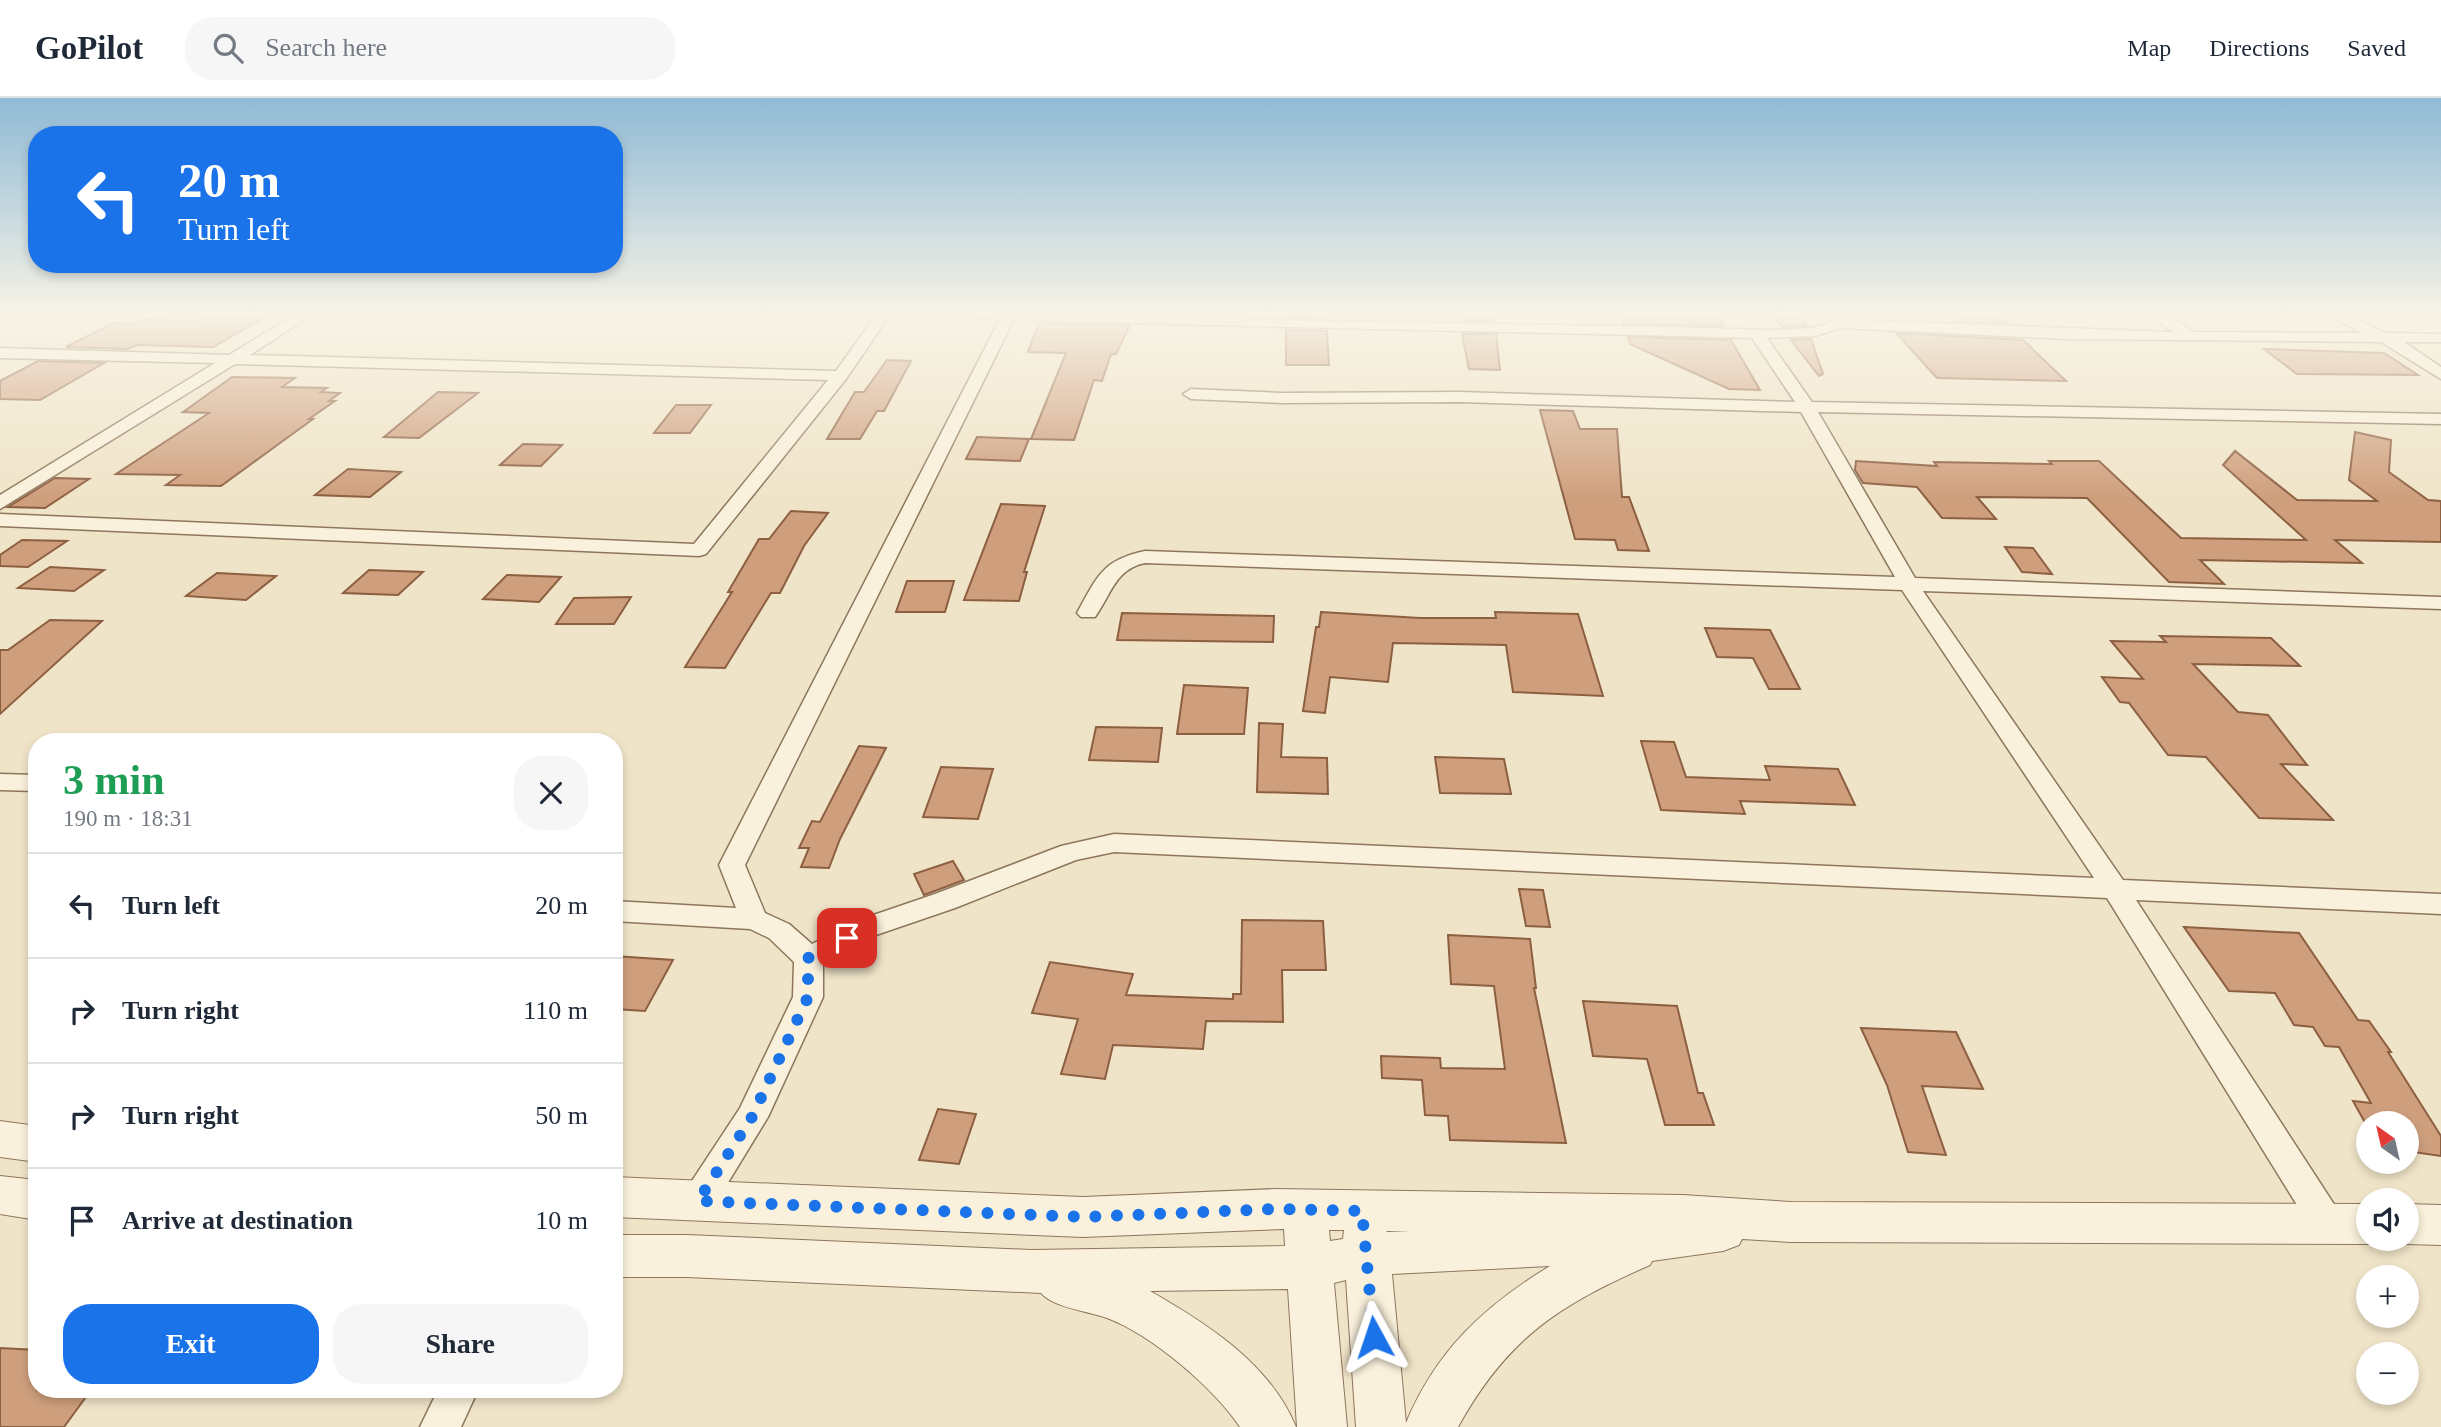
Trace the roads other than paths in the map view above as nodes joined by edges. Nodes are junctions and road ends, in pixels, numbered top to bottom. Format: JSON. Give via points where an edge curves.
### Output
{"nodes":[{"id":1,"x":207,"y":374,"type":"edge"},
{"id":2,"x":760,"y":374,"type":"edge"},
{"id":3,"x":981,"y":374,"type":"edge"},
{"id":4,"x":1784,"y":374,"type":"edge"},
{"id":5,"x":841,"y":376,"type":"joint"},
{"id":6,"x":1191,"y":394,"type":"dead end"},
{"id":7,"x":1807,"y":407,"type":"junction"},
{"id":8,"x":2441,"y":419,"type":"edge"},
{"id":9,"x":0,"y":503,"type":"edge"},
{"id":10,"x":0,"y":520,"type":"edge"},
{"id":11,"x":1909,"y":585,"type":"junction"},
{"id":12,"x":2441,"y":604,"type":"edge"},
{"id":13,"x":1088,"y":613,"type":"dead end"},
{"id":14,"x":0,"y":782,"type":"edge"},
{"id":15,"x":28,"y":783,"type":"edge"},
{"id":16,"x":2116,"y":890,"type":"junction"},
{"id":17,"x":2441,"y":904,"type":"edge"},
{"id":18,"x":623,"y":912,"type":"edge"},
{"id":19,"x":754,"y":919,"type":"junction"},
{"id":20,"x":808,"y":958,"type":"junction"},
{"id":21,"x":0,"y":1139,"type":"edge"},
{"id":22,"x":28,"y":1143,"type":"edge"},
{"id":23,"x":0,"y":1195,"type":"edge"},
{"id":24,"x":623,"y":1197,"type":"edge"},
{"id":25,"x":28,"y":1199,"type":"edge"},
{"id":26,"x":698,"y":1201,"type":"junction"},
{"id":27,"x":1305,"y":1210,"type":"junction"},
{"id":28,"x":1791,"y":1222,"type":"junction"},
{"id":29,"x":2347,"y":1223,"type":"edge"},
{"id":30,"x":2419,"y":1224,"type":"edge"},
{"id":31,"x":2441,"y":1225,"type":"edge"},
{"id":32,"x":1365,"y":1233,"type":"junction"},
{"id":33,"x":1654,"y":1240,"type":"junction"},
{"id":34,"x":623,"y":1256,"type":"edge"},
{"id":35,"x":1311,"y":1267,"type":"junction"},
{"id":36,"x":1031,"y":1272,"type":"junction"},
{"id":37,"x":455,"y":1398,"type":"edge"},
{"id":38,"x":440,"y":1427,"type":"edge"},
{"id":39,"x":1271,"y":1427,"type":"edge"},
{"id":40,"x":1322,"y":1427,"type":"edge"},
{"id":41,"x":1381,"y":1427,"type":"edge"},
{"id":42,"x":1430,"y":1427,"type":"edge"}],
"edges":[{"from":1,"to":9,"type":"street"},
{"from":2,"to":5,"type":"street"},
{"from":3,"to":19,"type":"street","via":[[732,865]]},
{"from":4,"to":7,"type":"street"},
{"from":5,"to":10,"type":"street","via":[[699,550]]},
{"from":6,"to":7,"type":"street"},
{"from":7,"to":8,"type":"street"},
{"from":7,"to":11,"type":"street"},
{"from":11,"to":12,"type":"street"},
{"from":11,"to":13,"type":"street","via":[[1145,557],[1125,559],[1113,569]]},
{"from":11,"to":16,"type":"street"},
{"from":14,"to":15,"type":"street"},
{"from":16,"to":17,"type":"street"},
{"from":16,"to":20,"type":"street","via":[[1114,844],[1070,852],[866,928]]},
{"from":16,"to":29,"type":"street"},
{"from":18,"to":19,"type":"street"},
{"from":19,"to":20,"type":"street","via":[[779,931]]},
{"from":20,"to":26,"type":"street","via":[[808,997],[752,1117]]},
{"from":21,"to":22,"type":"street"},
{"from":23,"to":25,"type":"street"},
{"from":24,"to":26,"type":"street"},
{"from":26,"to":27,"type":"street","via":[[1083,1217]]},
{"from":27,"to":32,"type":"street"},
{"from":27,"to":35,"type":"street"},
{"from":28,"to":29,"type":"street"},
{"from":28,"to":32,"type":"street","via":[[1683,1215]]},
{"from":28,"to":33,"type":"street"},
{"from":30,"to":31,"type":"street"},
{"from":32,"to":33,"type":"street"},
{"from":32,"to":35,"type":"street"},
{"from":32,"to":41,"type":"street"},
{"from":33,"to":42,"type":"street","via":[[1576,1275],[1500,1328],[1461,1373]]},
{"from":34,"to":36,"type":"street"},
{"from":35,"to":36,"type":"street"},
{"from":35,"to":40,"type":"street"},
{"from":36,"to":39,"type":"street","via":[[1121,1300],[1185,1337],[1246,1392]]},
{"from":37,"to":38,"type":"street"}]}
